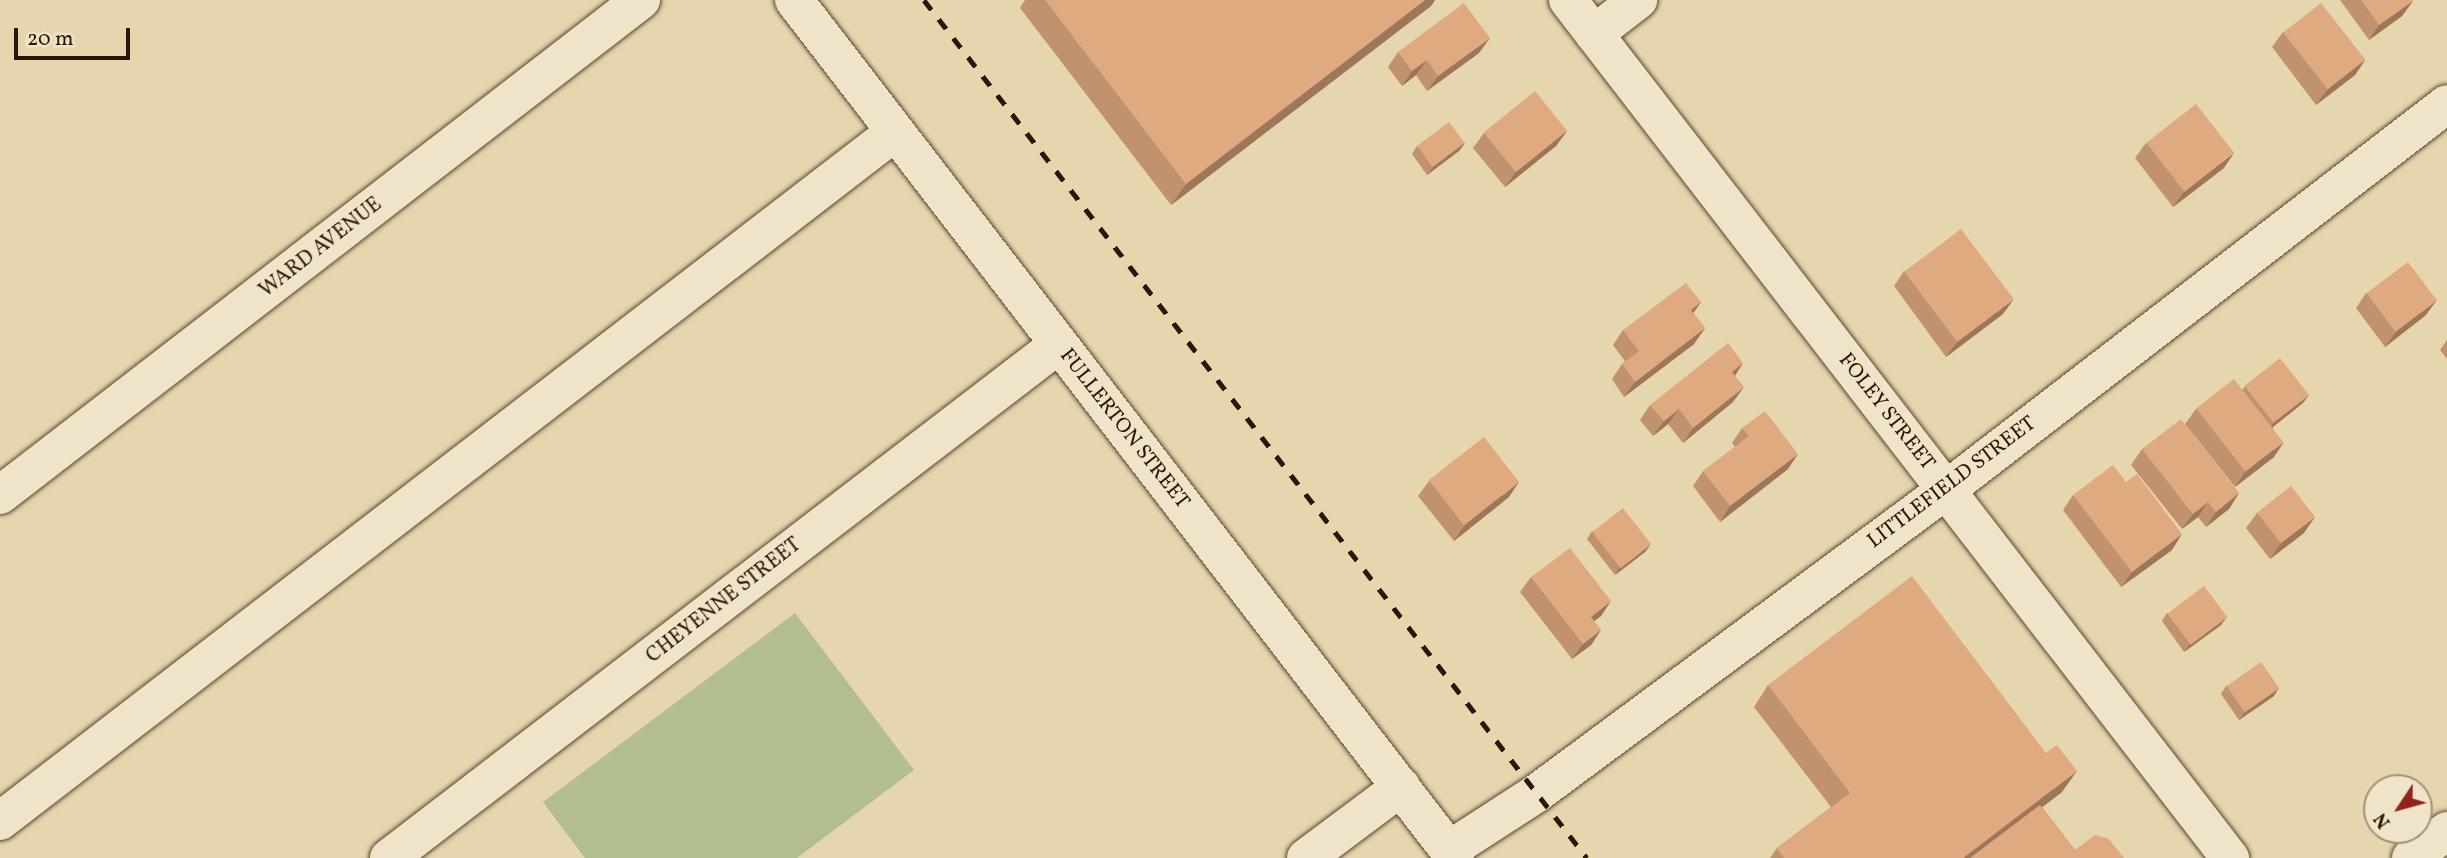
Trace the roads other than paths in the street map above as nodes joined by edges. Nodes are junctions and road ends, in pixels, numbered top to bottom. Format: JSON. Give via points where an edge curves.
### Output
{"nodes":[{"id":1,"x":641,"y":0,"type":"edge"},
{"id":2,"x":794,"y":0,"type":"edge"},
{"id":3,"x":1568,"y":0,"type":"edge"},
{"id":4,"x":1638,"y":0,"type":"edge"},
{"id":5,"x":1594,"y":34,"type":"junction"},
{"id":6,"x":2447,"y":104,"type":"edge"},
{"id":7,"x":895,"y":132,"type":"junction"},
{"id":8,"x":1059,"y":344,"type":"junction"},
{"id":9,"x":1946,"y":490,"type":"junction"},
{"id":10,"x":0,"y":495,"type":"edge"},
{"id":11,"x":1401,"y":787,"type":"junction"},
{"id":12,"x":0,"y":821,"type":"edge"},
{"id":13,"x":2447,"y":831,"type":"edge"},
{"id":14,"x":1452,"y":854,"type":"edge"},
{"id":15,"x":389,"y":858,"type":"edge"},
{"id":16,"x":1306,"y":858,"type":"edge"},
{"id":17,"x":2230,"y":858,"type":"edge"},
{"id":18,"x":2411,"y":858,"type":"edge"}],
"edges":[{"from":1,"to":10,"type":"street","name":"WARD AVENUE"},
{"from":2,"to":7,"type":"street","name":"FULLERTON STREET"},
{"from":3,"to":5,"type":"street","name":"FOLEY STREET"},
{"from":4,"to":5,"type":"street"},
{"from":5,"to":9,"type":"street","name":"FOLEY STREET"},
{"from":6,"to":9,"type":"street","name":"LITTLEFIELD STREET"},
{"from":7,"to":8,"type":"street","name":"FULLERTON STREET"},
{"from":7,"to":12,"type":"street"},
{"from":8,"to":11,"type":"street","name":"FULLERTON STREET"},
{"from":8,"to":15,"type":"street","name":"CHEYENNE STREET"},
{"from":9,"to":14,"type":"street","name":"LITTLEFIELD STREET"},
{"from":9,"to":17,"type":"street","name":"FOLEY STREET"},
{"from":11,"to":14,"type":"street","name":"FULLERTON STREET"},
{"from":11,"to":16,"type":"street"},
{"from":13,"to":18,"type":"street"}]}
